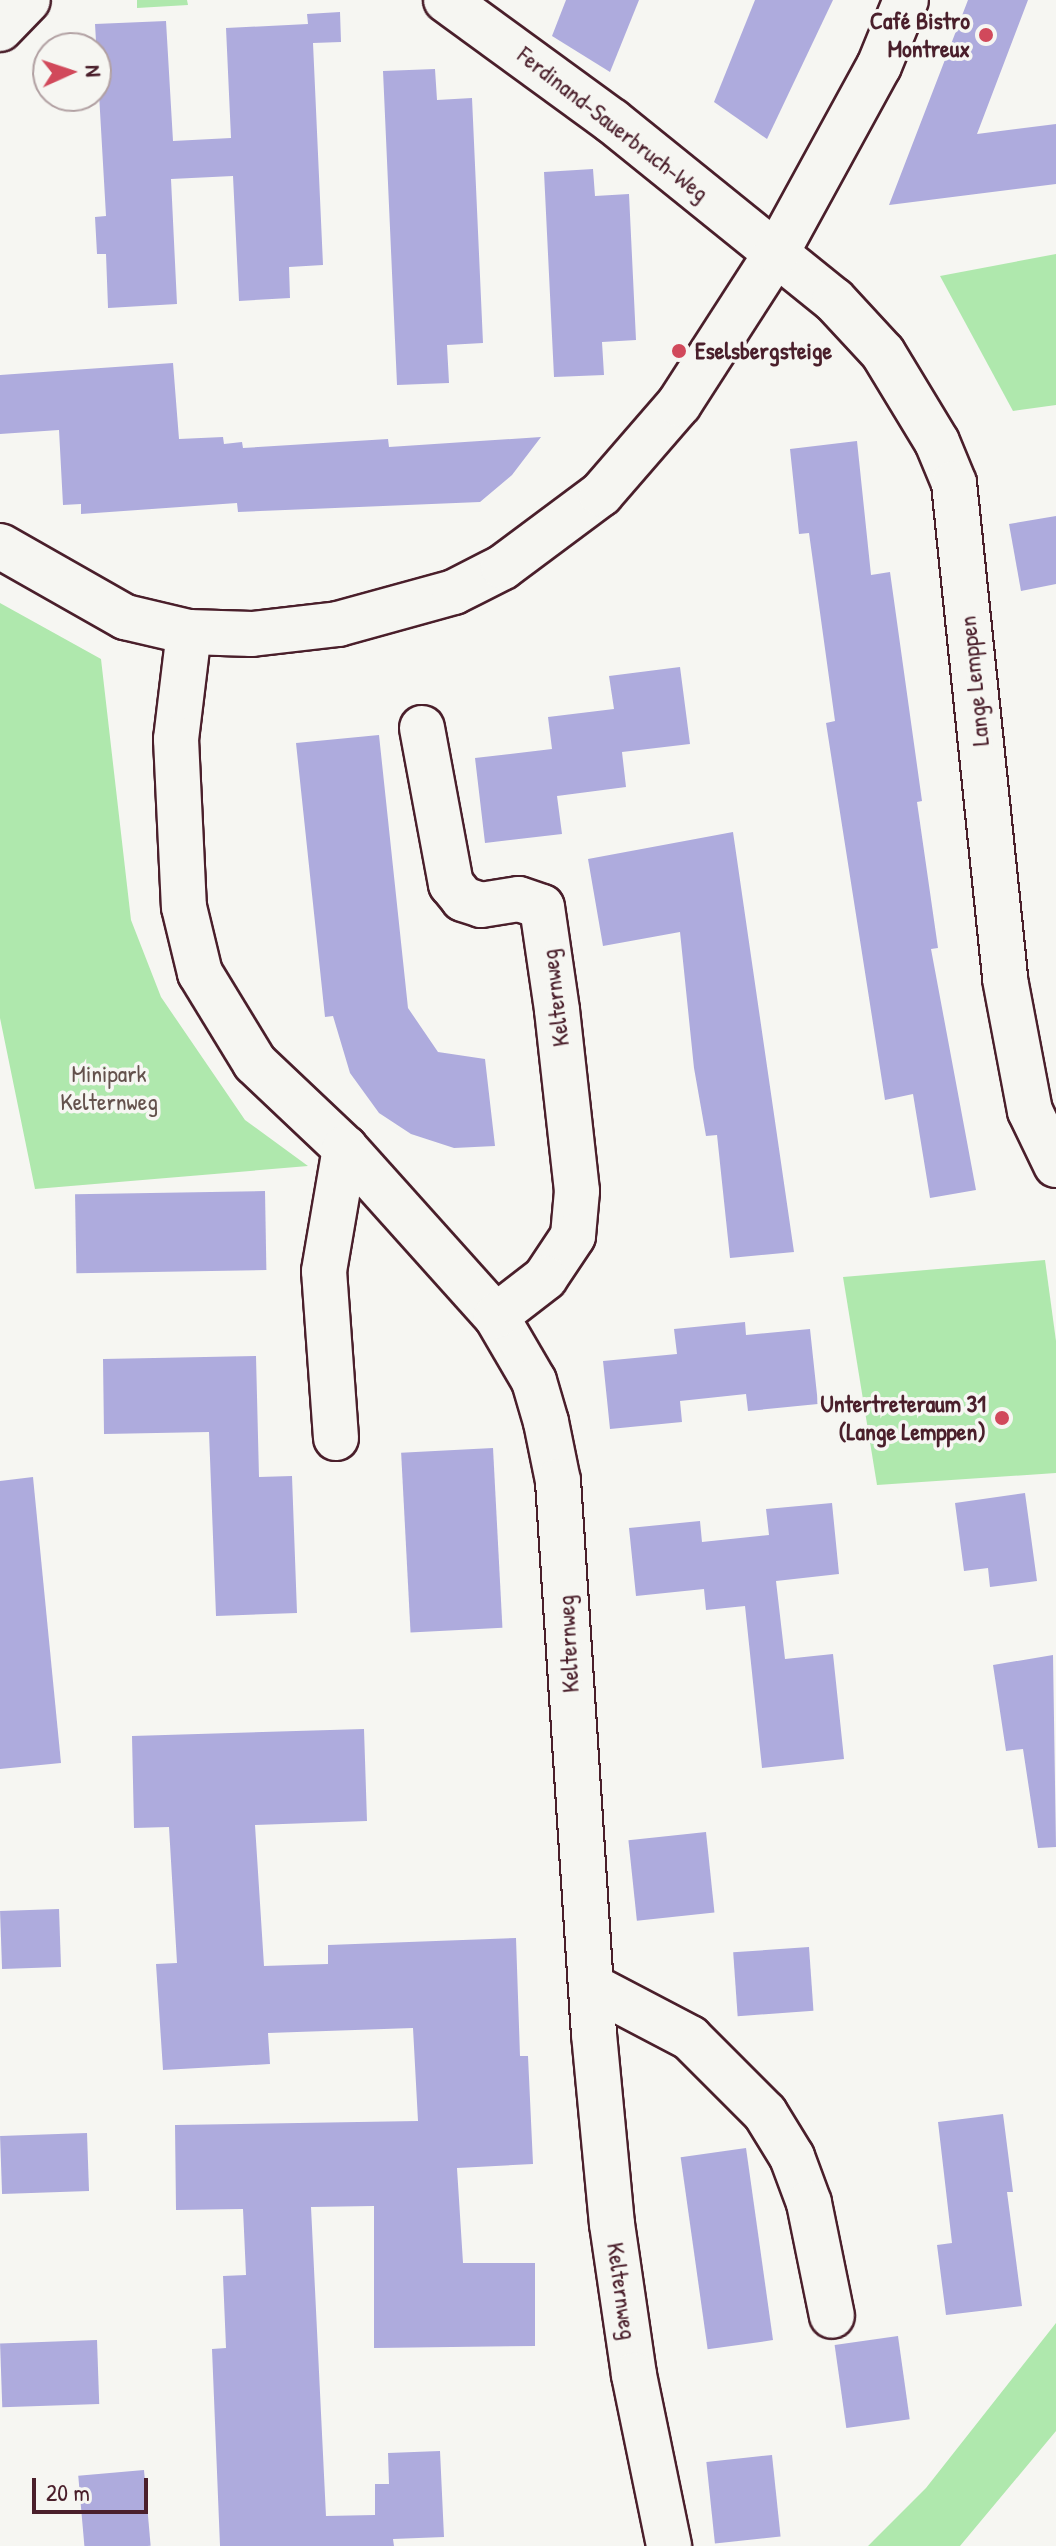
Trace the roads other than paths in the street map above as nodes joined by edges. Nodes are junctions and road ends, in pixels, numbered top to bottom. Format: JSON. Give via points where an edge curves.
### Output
{"nodes":[{"id":1,"x":28,"y":0,"type":"edge"},
{"id":2,"x":446,"y":0,"type":"edge"},
{"id":3,"x":906,"y":0,"type":"edge"},
{"id":4,"x":0,"y":29,"type":"edge"},
{"id":5,"x":777,"y":252,"type":"junction"},
{"id":6,"x":0,"y":546,"type":"edge"},
{"id":7,"x":189,"y":632,"type":"junction"},
{"id":8,"x":422,"y":728,"type":"dead end"},
{"id":9,"x":345,"y":1148,"type":"junction"},
{"id":10,"x":1056,"y":1165,"type":"edge"},
{"id":11,"x":496,"y":1316,"type":"junction"},
{"id":12,"x":336,"y":1438,"type":"dead end"},
{"id":13,"x":591,"y":1986,"type":"junction"},
{"id":14,"x":832,"y":2316,"type":"dead end"},
{"id":15,"x":669,"y":2546,"type":"edge"}],
"edges":[{"from":1,"to":4,"type":"street"},
{"from":2,"to":5,"type":"street","name":"Ferdinand-Sauerbruch-Weg","via":[[588,103]]},
{"from":3,"to":5,"type":"street","via":[[879,66]]},
{"from":5,"to":7,"type":"street","via":[[648,445],[601,494],[503,567],[454,592],[338,624],[252,634]]},
{"from":5,"to":10,"type":"street","name":"Lange Lemppen","via":[[834,300],[883,353],[937,442],[954,483],[1005,979],[1030,1111]]},
{"from":6,"to":7,"type":"street","via":[[125,617]]},
{"from":7,"to":9,"type":"street","name":"Kelternweg","via":[[176,739],[184,907],[200,973],[255,1063]]},
{"from":8,"to":11,"type":"street","name":"Kelternweg","via":[[451,884],[463,899],[481,905],[519,899],[542,907],[554,984],[577,1191],[573,1236],[545,1278]]},
{"from":9,"to":11,"type":"street","name":"Kelternweg"},
{"from":9,"to":12,"type":"street","via":[[324,1271]]},
{"from":11,"to":13,"type":"street","name":"Kelternweg","via":[[534,1381],[558,1481]]},
{"from":13,"to":14,"type":"street","via":[[690,2038],[765,2113],[792,2157],[809,2203]]},
{"from":13,"to":15,"type":"street","name":"Kelternweg","via":[[612,2224],[634,2375]]}]}
